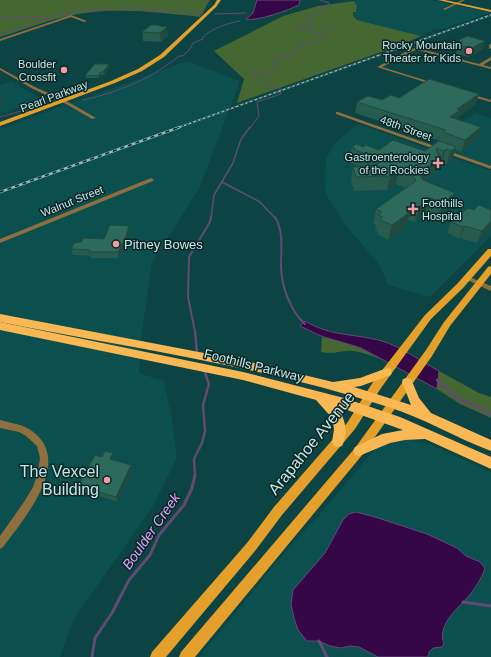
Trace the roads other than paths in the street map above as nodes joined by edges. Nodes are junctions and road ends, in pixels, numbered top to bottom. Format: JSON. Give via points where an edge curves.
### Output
{"nodes":[{"id":1,"x":219,"y":0,"type":"edge"},
{"id":2,"x":440,"y":0,"type":"edge"},
{"id":3,"x":446,"y":0,"type":"edge"},
{"id":4,"x":469,"y":0,"type":"edge"},
{"id":5,"x":460,"y":2,"type":"edge"},
{"id":6,"x":444,"y":9,"type":"dead end"},
{"id":7,"x":491,"y":10,"type":"edge"},
{"id":8,"x":85,"y":21,"type":"dead end"},
{"id":9,"x":0,"y":40,"type":"edge"},
{"id":10,"x":491,"y":58,"type":"edge"},
{"id":11,"x":480,"y":65,"type":"junction"},
{"id":12,"x":491,"y":68,"type":"edge"},
{"id":13,"x":0,"y":69,"type":"edge"},
{"id":14,"x":439,"y":86,"type":"edge"},
{"id":15,"x":468,"y":94,"type":"edge"},
{"id":16,"x":491,"y":101,"type":"edge"},
{"id":17,"x":63,"y":102,"type":"junction"},
{"id":18,"x":337,"y":113,"type":"dead end"},
{"id":19,"x":0,"y":124,"type":"edge"},
{"id":20,"x":0,"y":127,"type":"edge"},
{"id":21,"x":491,"y":168,"type":"edge"},
{"id":22,"x":151,"y":180,"type":"dead end"},
{"id":23,"x":0,"y":241,"type":"edge"},
{"id":24,"x":491,"y":251,"type":"edge"},
{"id":25,"x":491,"y":269,"type":"edge"},
{"id":26,"x":467,"y":278,"type":"junction"},
{"id":27,"x":479,"y":283,"type":"junction"},
{"id":28,"x":491,"y":289,"type":"edge"},
{"id":29,"x":0,"y":318,"type":"edge"},
{"id":30,"x":0,"y":326,"type":"edge"},
{"id":31,"x":142,"y":350,"type":"junction"},
{"id":32,"x":387,"y":372,"type":"junction"},
{"id":33,"x":407,"y":382,"type":"junction"},
{"id":34,"x":329,"y":385,"type":"junction"},
{"id":35,"x":316,"y":396,"type":"junction"},
{"id":36,"x":370,"y":397,"type":"junction"},
{"id":37,"x":392,"y":404,"type":"junction"},
{"id":38,"x":363,"y":409,"type":"junction"},
{"id":39,"x":383,"y":416,"type":"junction"},
{"id":40,"x":429,"y":418,"type":"junction"},
{"id":41,"x":0,"y":424,"type":"edge"},
{"id":42,"x":432,"y":436,"type":"junction"},
{"id":43,"x":338,"y":442,"type":"junction"},
{"id":44,"x":491,"y":446,"type":"edge"},
{"id":45,"x":358,"y":451,"type":"junction"},
{"id":46,"x":491,"y":463,"type":"edge"},
{"id":47,"x":0,"y":544,"type":"edge"},
{"id":48,"x":157,"y":657,"type":"edge"},
{"id":49,"x":186,"y":657,"type":"edge"}],
"edges":[{"from":1,"to":17,"type":"main road","name":"Pearl Parkway","via":[[157,60],[140,70]]},
{"from":2,"to":5,"type":"main road"},
{"from":3,"to":5,"type":"main road"},
{"from":4,"to":5,"type":"street"},
{"from":5,"to":6,"type":"street"},
{"from":5,"to":7,"type":"main road"},
{"from":8,"to":9,"type":"street","via":[[71,16]]},
{"from":10,"to":11,"type":"street"},
{"from":11,"to":12,"type":"street"},
{"from":11,"to":14,"type":"street","via":[[414,49],[379,67]]},
{"from":13,"to":17,"type":"street"},
{"from":15,"to":16,"type":"street"},
{"from":17,"to":17,"type":"street","via":[[65,106],[94,118],[69,104]]},
{"from":17,"to":19,"type":"main road","name":"Pearl Parkway"},
{"from":17,"to":20,"type":"main road","name":"Pearl Parkway"},
{"from":18,"to":21,"type":"street","name":"48th Street"},
{"from":22,"to":23,"type":"street","name":"Walnut Street"},
{"from":24,"to":26,"type":"main road","name":"Arapahoe Avenue"},
{"from":25,"to":27,"type":"main road"},
{"from":26,"to":27,"type":"street"},
{"from":26,"to":32,"type":"main road","name":"Arapahoe Avenue","via":[[428,317]]},
{"from":27,"to":28,"type":"street"},
{"from":27,"to":33,"type":"main road"},
{"from":29,"to":31,"type":"highway","name":"Foothills Parkway"},
{"from":30,"to":31,"type":"highway","name":"Foothills Parkway"},
{"from":31,"to":34,"type":"highway","name":"Foothills Parkway","via":[[239,364]]},
{"from":31,"to":35,"type":"highway","name":"Foothills Parkway"},
{"from":32,"to":34,"type":"highway","via":[[361,382]]},
{"from":32,"to":36,"type":"main road","name":"Arapahoe Avenue"},
{"from":33,"to":37,"type":"main road"},
{"from":33,"to":40,"type":"highway","via":[[414,401]]},
{"from":34,"to":36,"type":"highway","name":"Foothills Parkway"},
{"from":35,"to":38,"type":"highway","name":"Foothills Parkway"},
{"from":35,"to":43,"type":"highway","via":[[332,409],[339,419],[341,430]]},
{"from":36,"to":37,"type":"highway","name":"Foothills Parkway"},
{"from":36,"to":38,"type":"main road","name":"Arapahoe Avenue"},
{"from":37,"to":39,"type":"main road"},
{"from":37,"to":40,"type":"highway","name":"Foothills Parkway"},
{"from":38,"to":39,"type":"highway","name":"Foothills Parkway"},
{"from":38,"to":43,"type":"main road","name":"Arapahoe Avenue"},
{"from":39,"to":42,"type":"highway","name":"Foothills Parkway"},
{"from":39,"to":45,"type":"main road"},
{"from":40,"to":44,"type":"highway","name":"Foothills Parkway"},
{"from":41,"to":47,"type":"street","via":[[26,431],[34,436],[42,449],[45,465],[38,486]]},
{"from":42,"to":45,"type":"highway","via":[[392,436]]},
{"from":42,"to":46,"type":"highway","name":"Foothills Parkway"},
{"from":43,"to":48,"type":"main road","name":"Arapahoe Avenue"},
{"from":45,"to":49,"type":"main road"}]}
